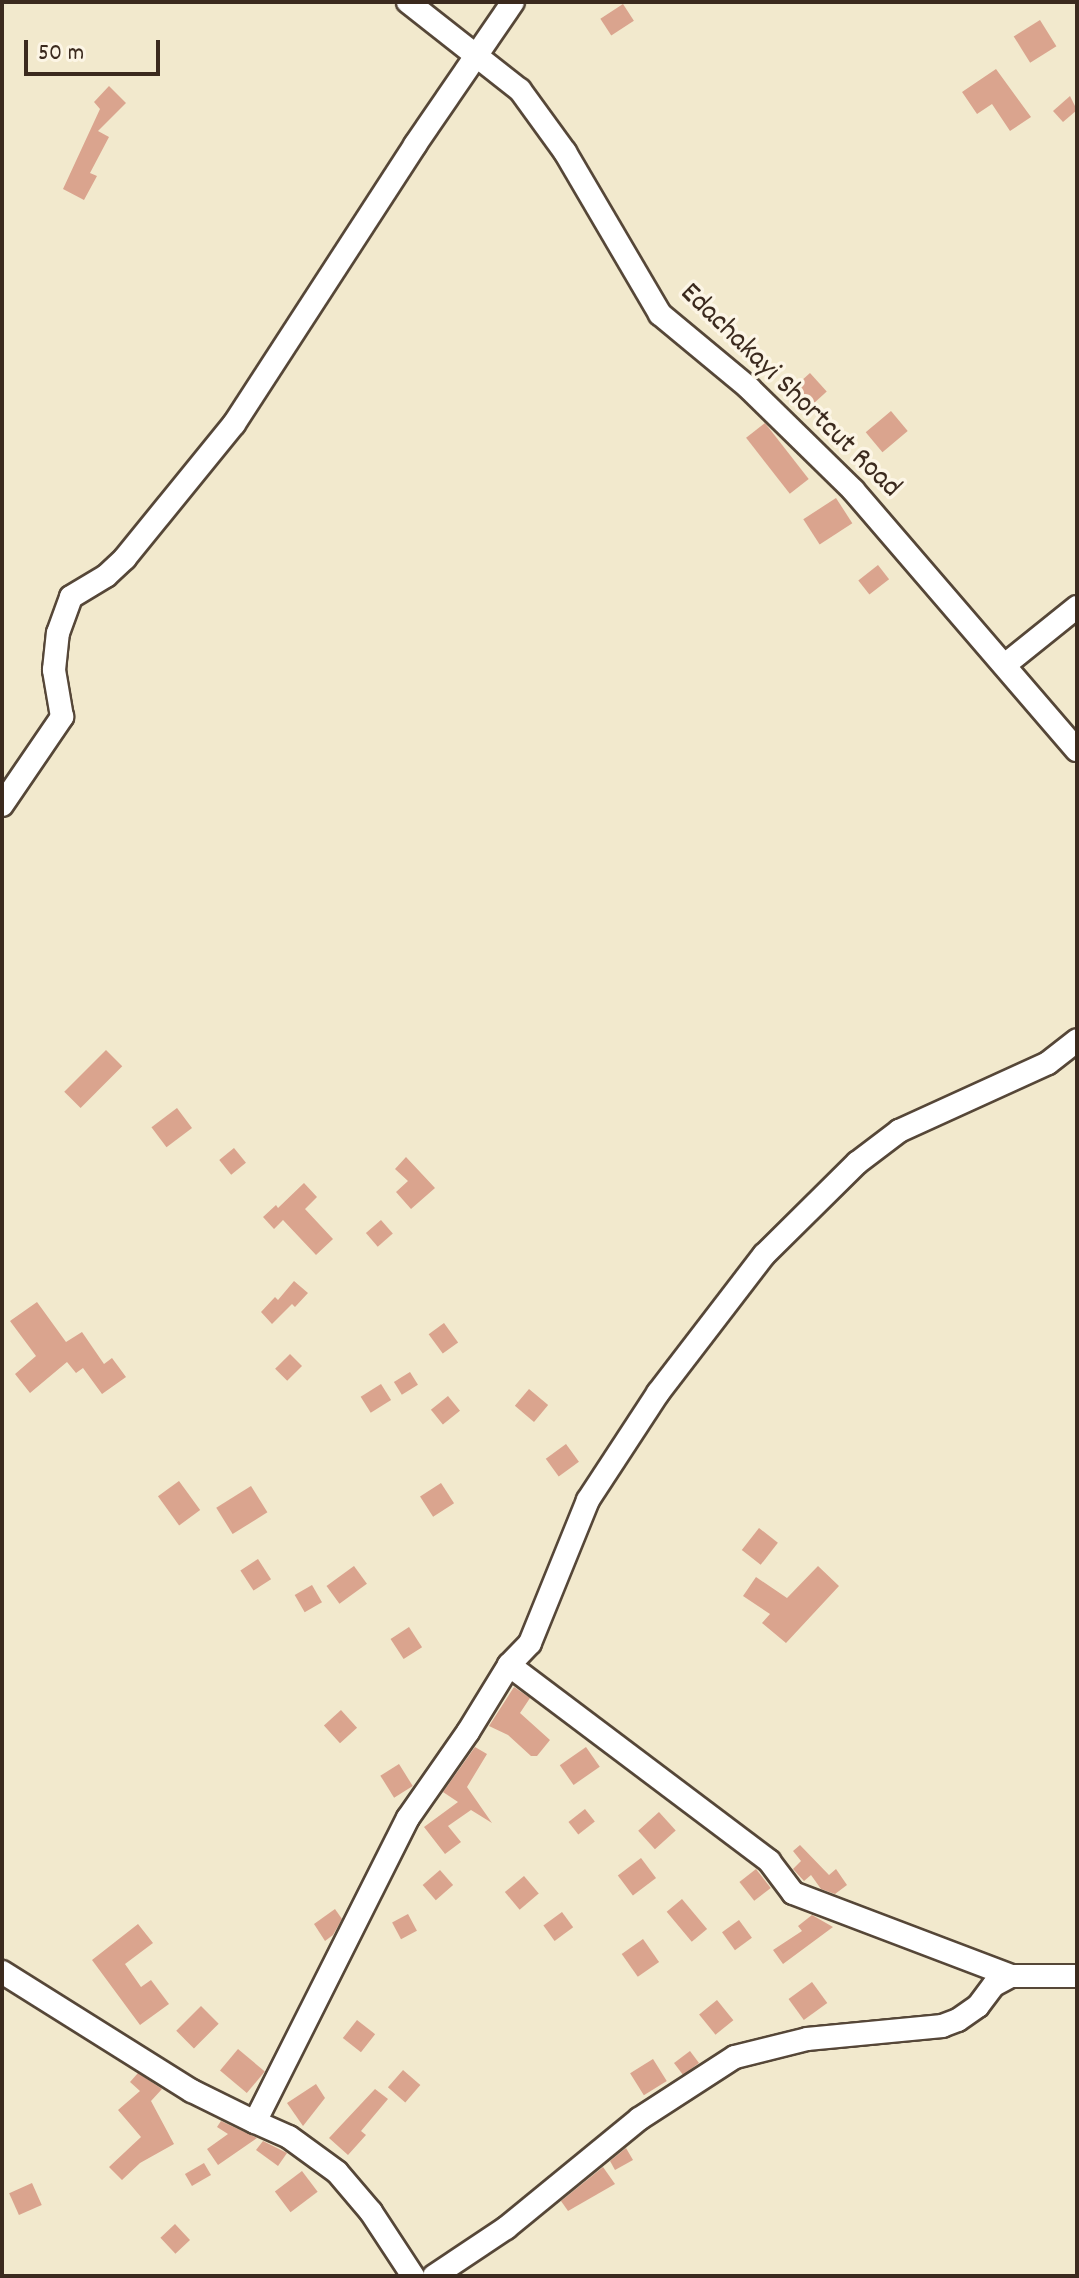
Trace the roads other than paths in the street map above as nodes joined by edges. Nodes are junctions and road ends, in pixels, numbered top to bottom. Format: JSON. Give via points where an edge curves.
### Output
{"nodes":[{"id":1,"x":408,"y":2,"type":"edge"},
{"id":2,"x":513,"y":2,"type":"edge"},
{"id":3,"x":477,"y":52,"type":"junction"},
{"id":4,"x":1077,"y":607,"type":"edge"},
{"id":5,"x":1006,"y":664,"type":"junction"},
{"id":6,"x":1077,"y":750,"type":"edge"},
{"id":7,"x":2,"y":805,"type":"edge"},
{"id":8,"x":1077,"y":1040,"type":"edge"},
{"id":9,"x":509,"y":1665,"type":"junction"},
{"id":10,"x":2,"y":1972,"type":"edge"},
{"id":11,"x":1011,"y":1976,"type":"junction"},
{"id":12,"x":1077,"y":1976,"type":"edge"},
{"id":13,"x":255,"y":2122,"type":"junction"},
{"id":14,"x":413,"y":2276,"type":"edge"},
{"id":15,"x":434,"y":2276,"type":"edge"}],
"edges":[{"from":1,"to":3,"type":"street","name":"Edachakayi Shortcut Road"},
{"from":2,"to":3,"type":"street"},
{"from":3,"to":5,"type":"street","name":"Edachakayi Shortcut Road","via":[[520,90],[565,152],[660,314],[749,388],[853,490]]},
{"from":3,"to":7,"type":"street","via":[[234,424],[125,558],[71,597],[58,633],[54,670],[62,717]]},
{"from":4,"to":5,"type":"street"},
{"from":5,"to":6,"type":"street","name":"Edachakayi Shortcut Road"},
{"from":8,"to":9,"type":"street","via":[[1048,1063],[899,1131],[857,1163],[764,1255],[658,1393],[588,1500],[530,1643]]},
{"from":9,"to":11,"type":"street","via":[[769,1861],[793,1893]]},
{"from":9,"to":13,"type":"street","via":[[408,1818]]},
{"from":10,"to":13,"type":"street","via":[[192,2091]]},
{"from":11,"to":12,"type":"street"},
{"from":11,"to":15,"type":"street","via":[[994,1985],[978,2006],[942,2026],[807,2039],[735,2057],[639,2119],[506,2228]]},
{"from":13,"to":14,"type":"street","via":[[289,2137],[337,2172]]}]}
